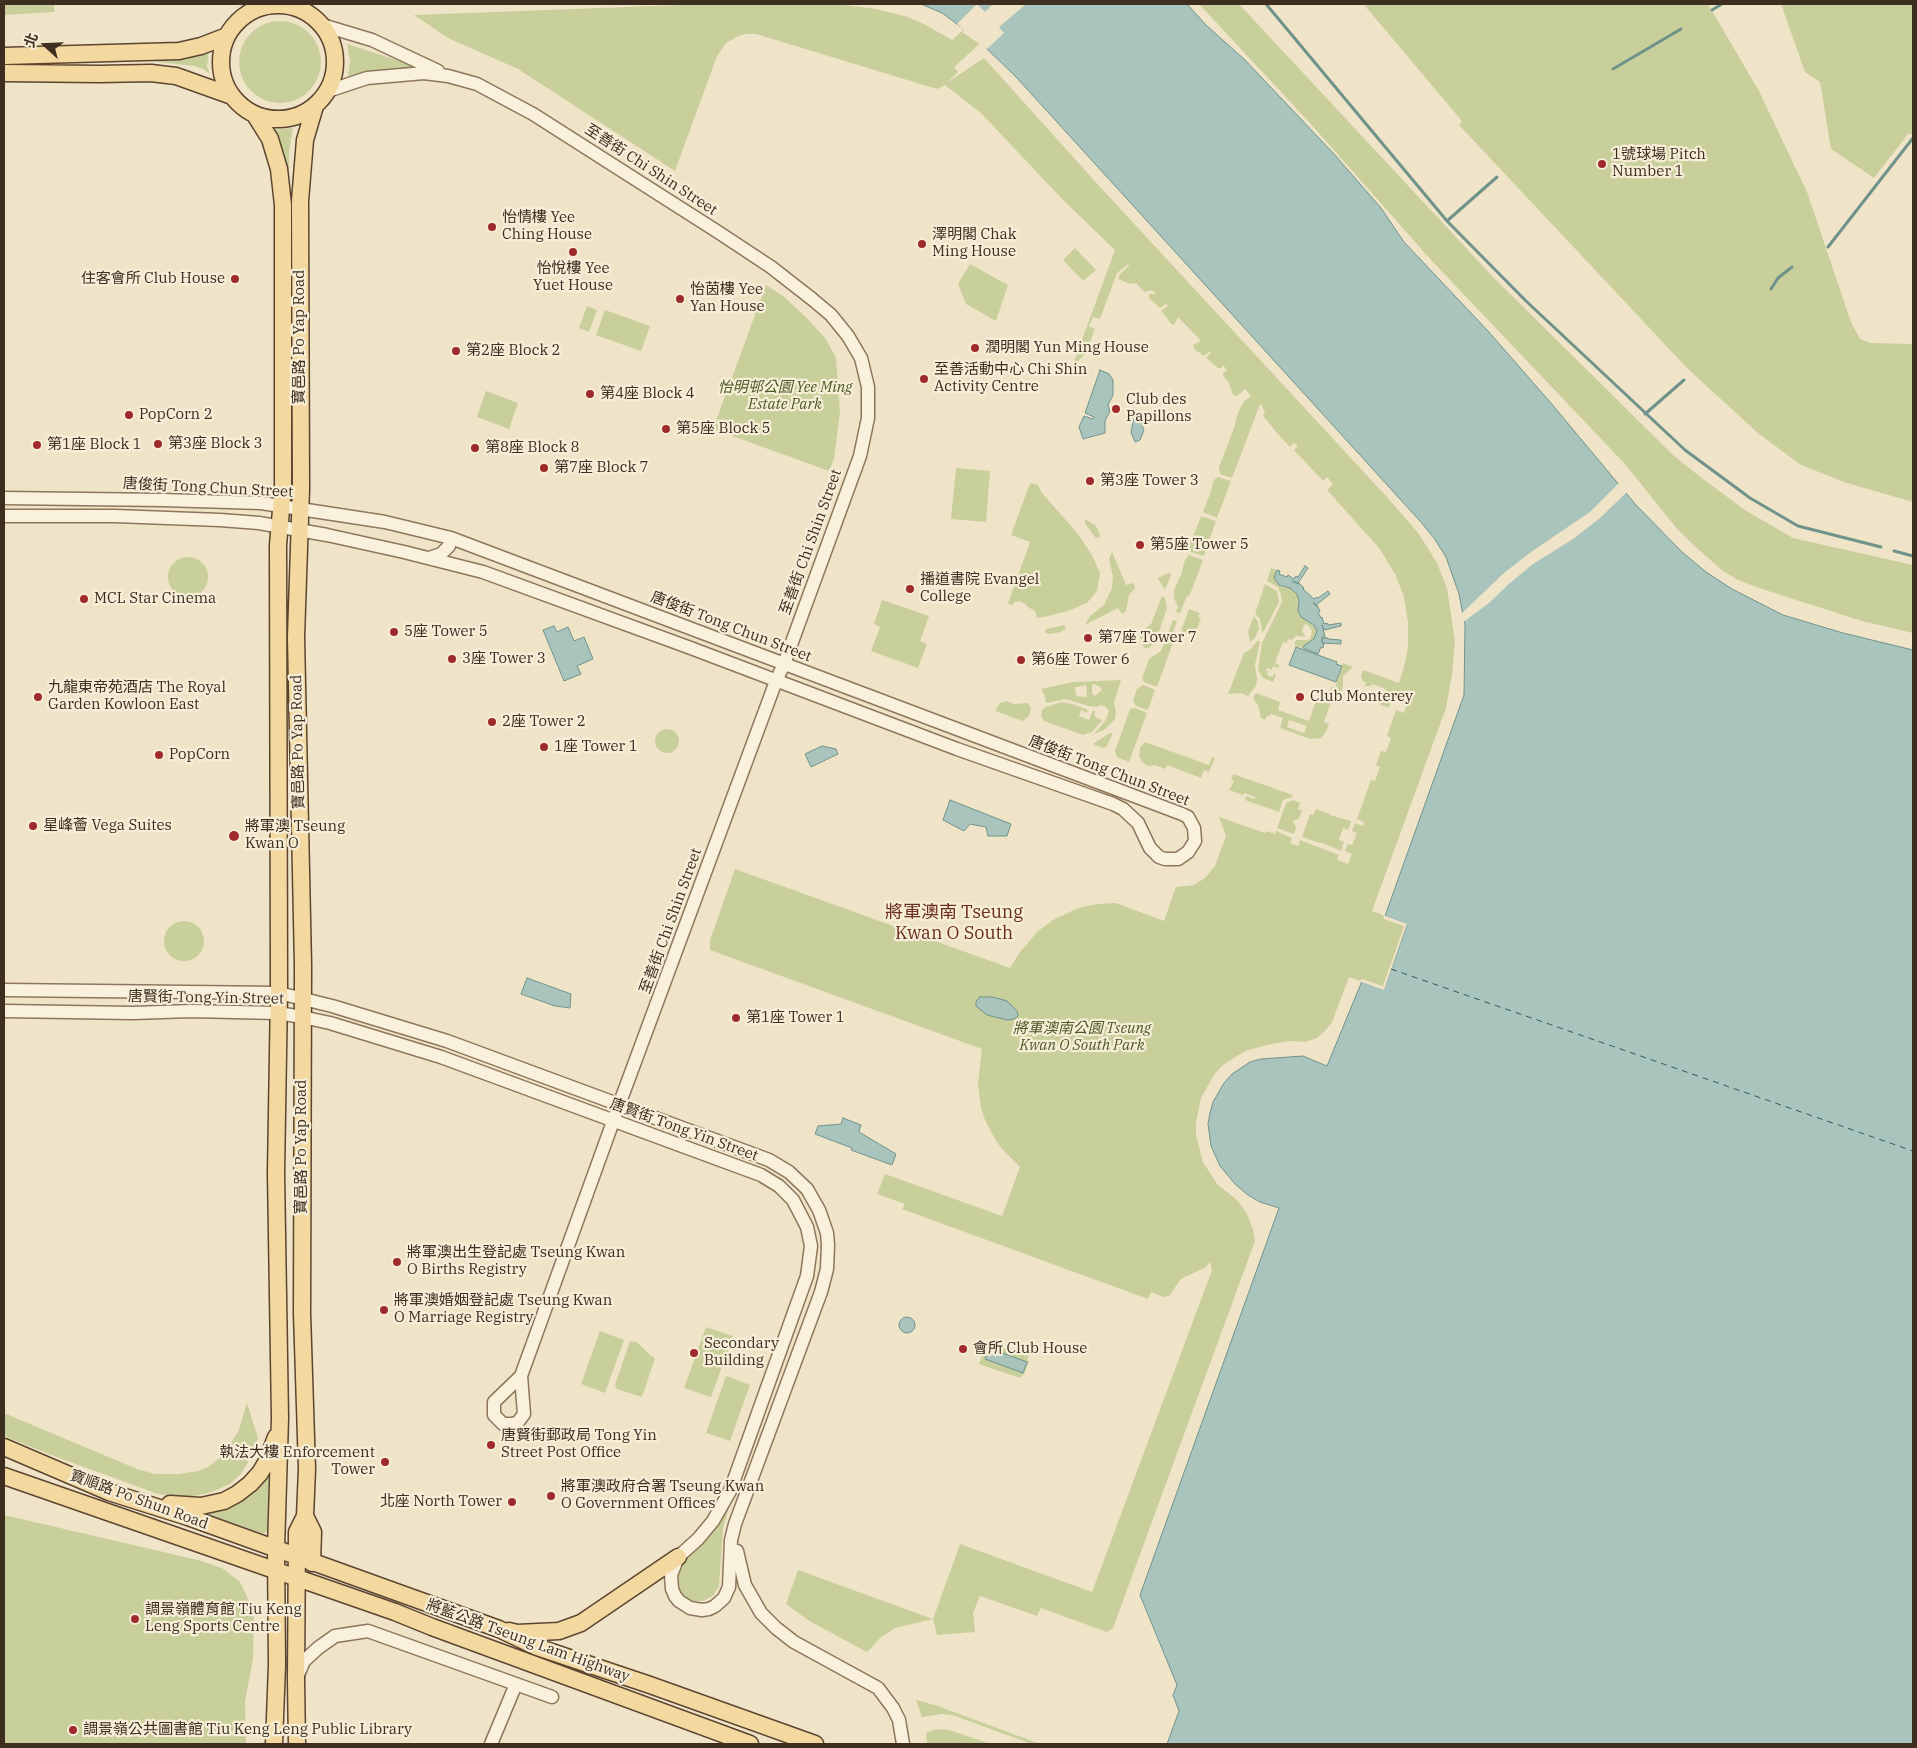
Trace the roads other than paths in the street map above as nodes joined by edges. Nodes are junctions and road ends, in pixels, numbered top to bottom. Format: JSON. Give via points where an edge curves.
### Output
{"nodes":[{"id":1,"x":243,"y":4,"type":"edge"},
{"id":2,"x":292,"y":5,"type":"edge"},
{"id":3,"x":240,"y":20,"type":"junction"},
{"id":4,"x":322,"y":25,"type":"junction"},
{"id":5,"x":227,"y":36,"type":"junction"},
{"id":6,"x":4,"y":56,"type":"edge"},
{"id":7,"x":4,"y":73,"type":"edge"},
{"id":8,"x":448,"y":76,"type":"junction"},
{"id":9,"x":328,"y":91,"type":"junction"},
{"id":10,"x":232,"y":96,"type":"junction"},
{"id":11,"x":315,"y":106,"type":"junction"},
{"id":12,"x":255,"y":115,"type":"junction"},
{"id":13,"x":4,"y":498,"type":"edge"},
{"id":14,"x":282,"y":506,"type":"junction"},
{"id":15,"x":300,"y":508,"type":"junction"},
{"id":16,"x":4,"y":516,"type":"edge"},
{"id":17,"x":279,"y":527,"type":"junction"},
{"id":18,"x":300,"y":531,"type":"junction"},
{"id":19,"x":451,"y":538,"type":"junction"},
{"id":20,"x":430,"y":558,"type":"junction"},
{"id":21,"x":784,"y":664,"type":"junction"},
{"id":22,"x":776,"y":681,"type":"junction"},
{"id":23,"x":4,"y":990,"type":"edge"},
{"id":24,"x":279,"y":992,"type":"junction"},
{"id":25,"x":303,"y":998,"type":"junction"},
{"id":26,"x":4,"y":1011,"type":"edge"},
{"id":27,"x":278,"y":1013,"type":"junction"},
{"id":28,"x":302,"y":1017,"type":"junction"},
{"id":29,"x":619,"y":1105,"type":"junction"},
{"id":30,"x":613,"y":1121,"type":"junction"},
{"id":31,"x":521,"y":1376,"type":"dead end"},
{"id":32,"x":280,"y":1418,"type":"junction"},
{"id":33,"x":4,"y":1447,"type":"edge"},
{"id":34,"x":4,"y":1476,"type":"edge"},
{"id":35,"x":109,"y":1492,"type":"junction"},
{"id":36,"x":735,"y":1524,"type":"junction"},
{"id":37,"x":276,"y":1549,"type":"junction"},
{"id":38,"x":678,"y":1557,"type":"junction"},
{"id":39,"x":304,"y":1560,"type":"junction"},
{"id":40,"x":276,"y":1570,"type":"junction"},
{"id":41,"x":297,"y":1577,"type":"junction"},
{"id":42,"x":499,"y":1629,"type":"junction"},
{"id":43,"x":296,"y":1680,"type":"junction"},
{"id":44,"x":516,"y":1684,"type":"junction"},
{"id":45,"x":552,"y":1697,"type":"dead end"},
{"id":46,"x":274,"y":1744,"type":"edge"},
{"id":47,"x":298,"y":1744,"type":"edge"},
{"id":48,"x":491,"y":1744,"type":"edge"},
{"id":49,"x":750,"y":1744,"type":"edge"},
{"id":50,"x":815,"y":1744,"type":"edge"},
{"id":51,"x":903,"y":1744,"type":"edge"}],
"edges":[{"from":1,"to":3,"type":"main road","name":"寶邑路 Po Yap Road"},
{"from":2,"to":3,"type":"main road","name":"寶邑路 Po Yap Road","via":[[264,6]]},
{"from":2,"to":4,"type":"main road","name":"寶邑路 Po Yap Road"},
{"from":3,"to":5,"type":"main road","name":"寶邑路 Po Yap Road"},
{"from":4,"to":8,"type":"street","name":"至善街 Chi Shin Street","via":[[372,40]]},
{"from":4,"to":9,"type":"main road","name":"寶邑路 Po Yap Road","via":[[335,56],[334,74]]},
{"from":5,"to":6,"type":"main road","via":[[180,51]]},
{"from":5,"to":10,"type":"main road","name":"寶邑路 Po Yap Road","via":[[221,67]]},
{"from":7,"to":10,"type":"main road","via":[[151,73],[176,76]]},
{"from":8,"to":9,"type":"street","name":"至善街 Chi Shin Street","via":[[424,73],[367,78]]},
{"from":8,"to":21,"type":"street","name":"至善街 Chi Shin Street","via":[[477,84],[533,114],[771,267],[832,315],[861,358],[868,387],[868,418],[860,456]]},
{"from":9,"to":11,"type":"main road","name":"寶邑路 Po Yap Road"},
{"from":10,"to":12,"type":"main road","name":"寶邑路 Po Yap Road"},
{"from":11,"to":12,"type":"main road","name":"寶邑路 Po Yap Road","via":[[287,119]]},
{"from":11,"to":15,"type":"main road","name":"寶邑路 Po Yap Road","via":[[305,140],[300,201]]},
{"from":12,"to":14,"type":"main road","name":"寶邑路 Po Yap Road","via":[[270,139],[279,169],[283,205]]},
{"from":13,"to":14,"type":"street","name":"唐俊街 Tong Chun Street","via":[[163,500]]},
{"from":14,"to":15,"type":"street","name":"唐俊街 Tong Chun Street"},
{"from":14,"to":17,"type":"main road","name":"寶邑路 Po Yap Road"},
{"from":15,"to":18,"type":"main road","name":"寶邑路 Po Yap Road"},
{"from":15,"to":19,"type":"street","name":"唐俊街 Tong Chun Street","via":[[385,522]]},
{"from":16,"to":17,"type":"street","name":"唐俊街 Tong Chun Street","via":[[153,517]]},
{"from":17,"to":18,"type":"street","name":"唐俊街 Tong Chun Street"},
{"from":17,"to":24,"type":"main road","name":"寶邑路 Po Yap Road"},
{"from":18,"to":20,"type":"street","name":"唐俊街 Tong Chun Street"},
{"from":18,"to":25,"type":"main road","name":"寶邑路 Po Yap Road","via":[[296,637]]},
{"from":19,"to":20,"type":"street","via":[[449,546],[441,554]]},
{"from":19,"to":21,"type":"street","name":"唐俊街 Tong Chun Street"},
{"from":20,"to":22,"type":"street","name":"唐俊街 Tong Chun Street","via":[[511,581]]},
{"from":21,"to":22,"type":"street","name":"至善街 Chi Shin Street"},
{"from":21,"to":22,"type":"street","name":"唐俊街 Tong Chun Street","via":[[1182,814],[1188,817],[1194,828],[1192,847],[1178,859],[1159,857],[1150,848],[1138,823],[1114,804]]},
{"from":22,"to":29,"type":"street","name":"至善街 Chi Shin Street"},
{"from":23,"to":24,"type":"street","name":"唐賢街 Tong Yin Street"},
{"from":24,"to":25,"type":"street","name":"唐賢街 Tong Yin Street"},
{"from":24,"to":27,"type":"main road","name":"寶邑路 Po Yap Road"},
{"from":25,"to":28,"type":"main road","name":"寶邑路 Po Yap Road"},
{"from":25,"to":29,"type":"street","name":"唐賢街 Tong Yin Street","via":[[447,1041]]},
{"from":26,"to":27,"type":"street","name":"唐賢街 Tong Yin Street"},
{"from":27,"to":28,"type":"street","name":"唐賢街 Tong Yin Street"},
{"from":27,"to":32,"type":"main road","name":"寶邑路 Po Yap Road","via":[[276,1173]]},
{"from":28,"to":30,"type":"street","name":"唐賢街 Tong Yin Street","via":[[441,1057]]},
{"from":28,"to":39,"type":"main road","name":"寶邑路 Po Yap Road","via":[[302,1313],[307,1469],[306,1516],[297,1532]]},
{"from":29,"to":30,"type":"street","name":"至善街 Chi Shin Street"},
{"from":29,"to":36,"type":"street","name":"唐賢街 Tong Yin Street","via":[[780,1166],[807,1189],[823,1221],[828,1245],[824,1281]]},
{"from":30,"to":31,"type":"street","name":"至善街 Chi Shin Street"},
{"from":30,"to":38,"type":"street","name":"唐賢街 Tong Yin Street","via":[[761,1175],[793,1200],[809,1236],[808,1276],[735,1480],[713,1521]]},
{"from":32,"to":35,"type":"main road","via":[[273,1446],[260,1473],[250,1484],[224,1501],[189,1506]]},
{"from":32,"to":37,"type":"main road","name":"寶邑路 Po Yap Road"},
{"from":33,"to":35,"type":"main road","name":"寶順路 Po Shun Road"},
{"from":34,"to":40,"type":"main road","name":"寶順路 Po Shun Road"},
{"from":35,"to":37,"type":"main road","name":"寶順路 Po Shun Road"},
{"from":36,"to":38,"type":"street","name":"唐賢街 Tong Yin Street","via":[[729,1587],[715,1606],[697,1610],[679,1602],[670,1582]]},
{"from":36,"to":51,"type":"street","name":"唐賢街 Tong Yin Street","via":[[741,1574],[761,1613],[794,1642],[878,1688],[899,1720]]},
{"from":37,"to":39,"type":"main road","name":"寶順路 Po Shun Road"},
{"from":37,"to":40,"type":"main road","name":"寶邑路 Po Yap Road"},
{"from":38,"to":42,"type":"main road","via":[[594,1616],[570,1627],[516,1633]]},
{"from":39,"to":41,"type":"main road","name":"寶邑路 Po Yap Road"},
{"from":39,"to":42,"type":"main road","name":"將藍公路 Tseung Lam Highway"},
{"from":40,"to":41,"type":"main road","name":"寶順路 Po Shun Road"},
{"from":40,"to":46,"type":"main road","name":"寶邑路 Po Yap Road"},
{"from":41,"to":43,"type":"main road","name":"寶邑路 Po Yap Road"},
{"from":41,"to":49,"type":"main road","name":"將藍公路 Tseung Lam Highway"},
{"from":42,"to":50,"type":"main road","name":"將藍公路 Tseung Lam Highway","via":[[536,1648]]},
{"from":43,"to":44,"type":"street","via":[[304,1661],[326,1641],[335,1636],[368,1631]]},
{"from":43,"to":47,"type":"main road","name":"寶邑路 Po Yap Road"},
{"from":44,"to":45,"type":"street"},
{"from":44,"to":48,"type":"street"}]}
